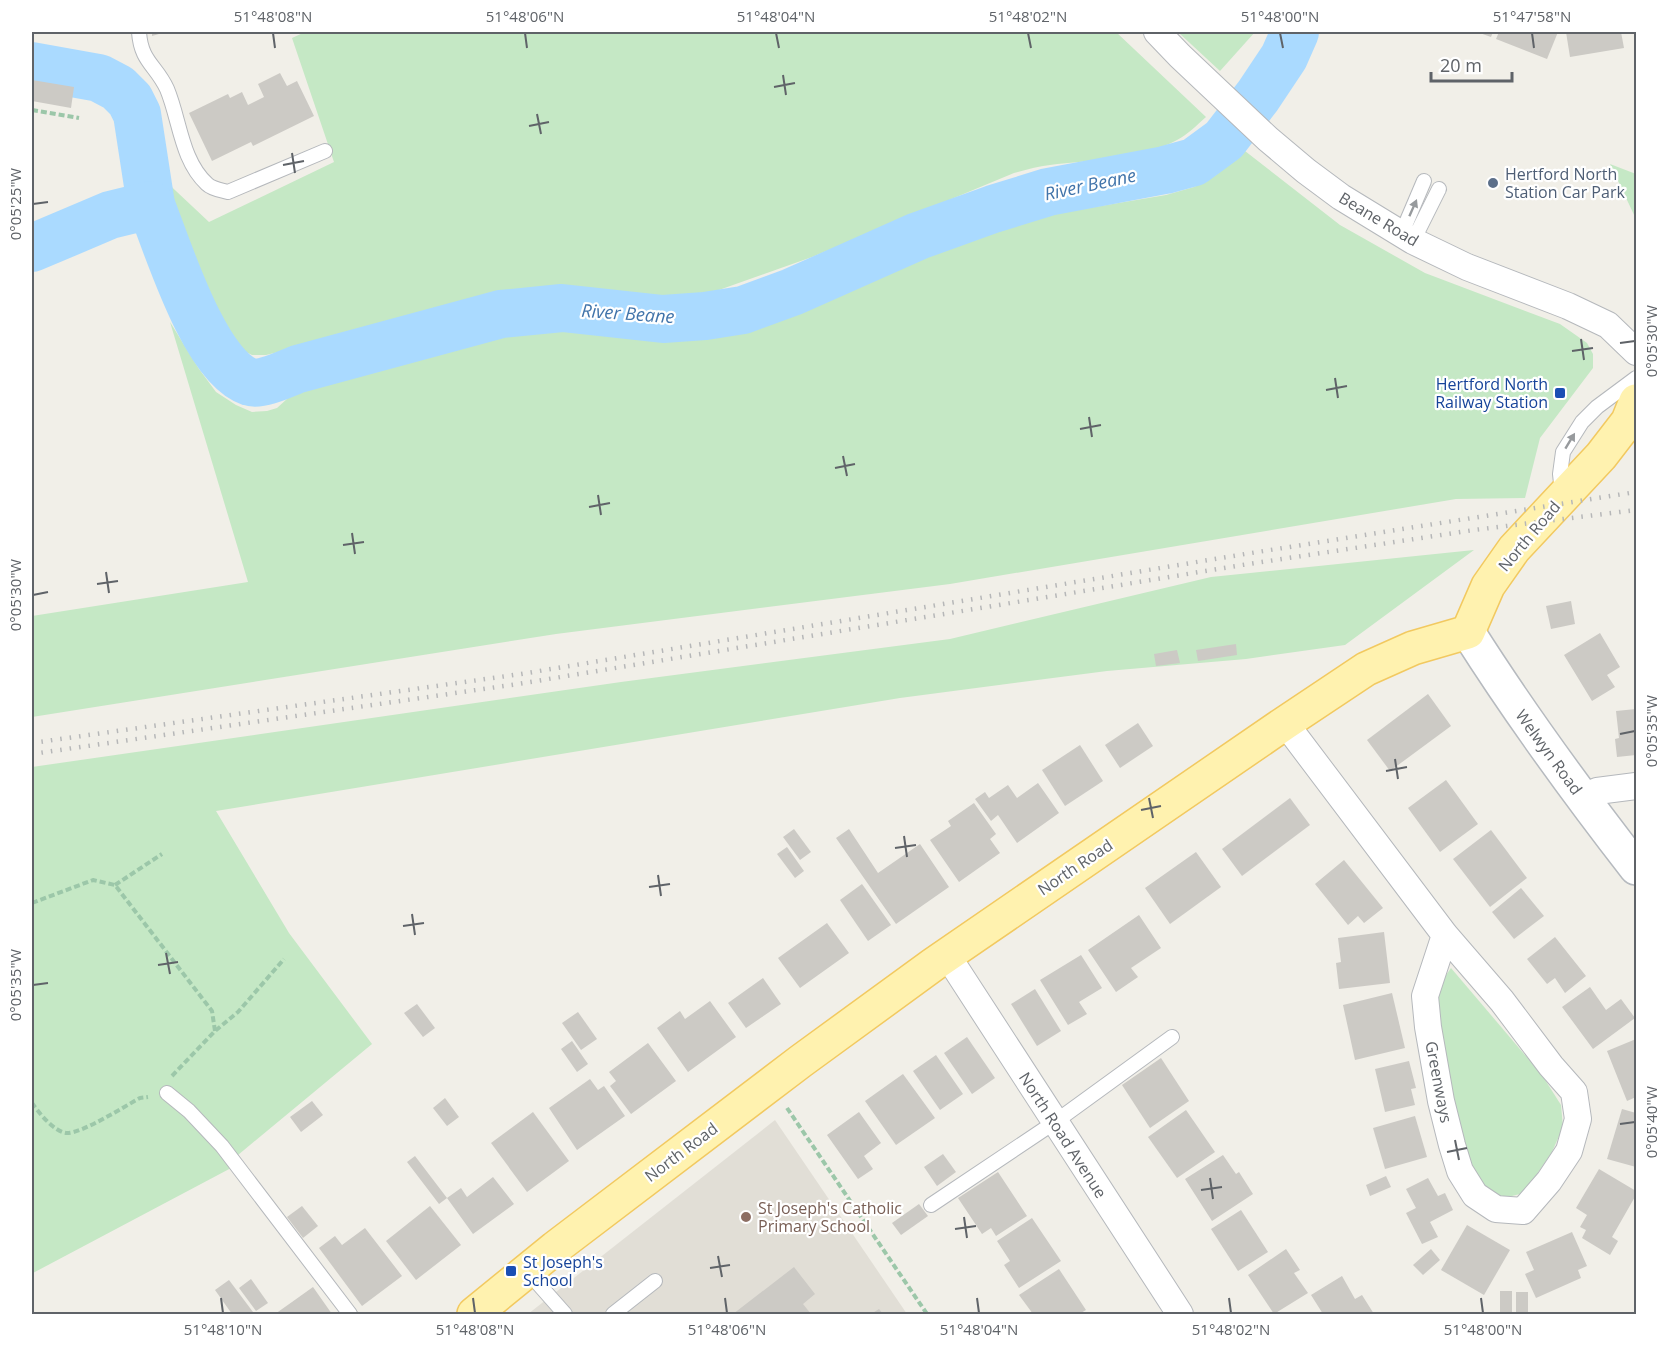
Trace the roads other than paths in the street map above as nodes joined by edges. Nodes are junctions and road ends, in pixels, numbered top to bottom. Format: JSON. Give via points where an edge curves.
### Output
{"nodes":[{"id":1,"x":139,"y":32,"type":"edge"},
{"id":2,"x":1157,"y":32,"type":"edge"},
{"id":3,"x":326,"y":151,"type":"dead end"},
{"id":4,"x":1424,"y":182,"type":"dead end"},
{"id":5,"x":1439,"y":189,"type":"dead end"},
{"id":6,"x":1407,"y":238,"type":"junction"},
{"id":7,"x":1636,"y":352,"type":"edge"},
{"id":8,"x":1636,"y":378,"type":"edge"},
{"id":9,"x":1636,"y":401,"type":"edge"},
{"id":10,"x":1562,"y":497,"type":"junction"},
{"id":11,"x":1468,"y":632,"type":"junction"},
{"id":12,"x":1285,"y":723,"type":"junction"},
{"id":13,"x":1636,"y":786,"type":"edge"},
{"id":14,"x":1582,"y":798,"type":"junction"},
{"id":15,"x":1636,"y":868,"type":"edge"},
{"id":16,"x":1445,"y":935,"type":"junction"},
{"id":17,"x":947,"y":955,"type":"junction"},
{"id":18,"x":1172,"y":1037,"type":"dead end"},
{"id":19,"x":167,"y":1093,"type":"road end"},
{"id":20,"x":1055,"y":1122,"type":"junction"},
{"id":21,"x":931,"y":1205,"type":"dead end"},
{"id":22,"x":527,"y":1271,"type":"junction"},
{"id":23,"x":655,"y":1281,"type":"dead end"},
{"id":24,"x":350,"y":1314,"type":"edge"},
{"id":25,"x":474,"y":1314,"type":"edge"},
{"id":26,"x":565,"y":1314,"type":"edge"},
{"id":27,"x":613,"y":1314,"type":"edge"},
{"id":28,"x":1180,"y":1314,"type":"edge"}],
"edges":[{"from":1,"to":3,"type":"lane","via":[[144,56],[166,87],[187,154],[208,185],[228,192]]},
{"from":2,"to":6,"type":"street","name":"Beane Road","via":[[1306,171]]},
{"from":6,"to":4,"type":"lane","one_way":true},
{"from":5,"to":6,"type":"lane"},
{"from":6,"to":7,"type":"street","name":"Beane Road","via":[[1608,325]]},
{"from":10,"to":8,"type":"lane","one_way":true,"via":[[1563,452],[1582,422]]},
{"from":9,"to":10,"type":"main road","name":"North Road","via":[[1628,420],[1601,456]]},
{"from":10,"to":11,"type":"main road","name":"North Road","via":[[1514,549],[1488,586]]},
{"from":11,"to":12,"type":"main road","name":"North Road","via":[[1413,648],[1366,669]]},
{"from":11,"to":14,"type":"main road","name":"Welwyn Road"},
{"from":12,"to":16,"type":"street","name":"Greenways"},
{"from":12,"to":17,"type":"main road","name":"North Road"},
{"from":13,"to":14,"type":"street","via":[[1597,791]]},
{"from":14,"to":15,"type":"main road","name":"Welwyn Road"},
{"from":16,"to":16,"type":"street","name":"Greenways","via":[[1574,1092],[1578,1119],[1569,1151],[1523,1211],[1496,1209],[1475,1195],[1460,1171],[1452,1145],[1425,996]]},
{"from":17,"to":20,"type":"street","name":"North Road Avenue"},
{"from":17,"to":22,"type":"main road","name":"North Road","via":[[801,1061]]},
{"from":18,"to":20,"type":"lane"},
{"from":19,"to":24,"type":"lane","via":[[222,1146]]},
{"from":20,"to":21,"type":"lane"},
{"from":20,"to":28,"type":"street","name":"North Road Avenue"},
{"from":22,"to":25,"type":"main road","name":"North Road"},
{"from":22,"to":26,"type":"lane"},
{"from":23,"to":27,"type":"lane"}]}
